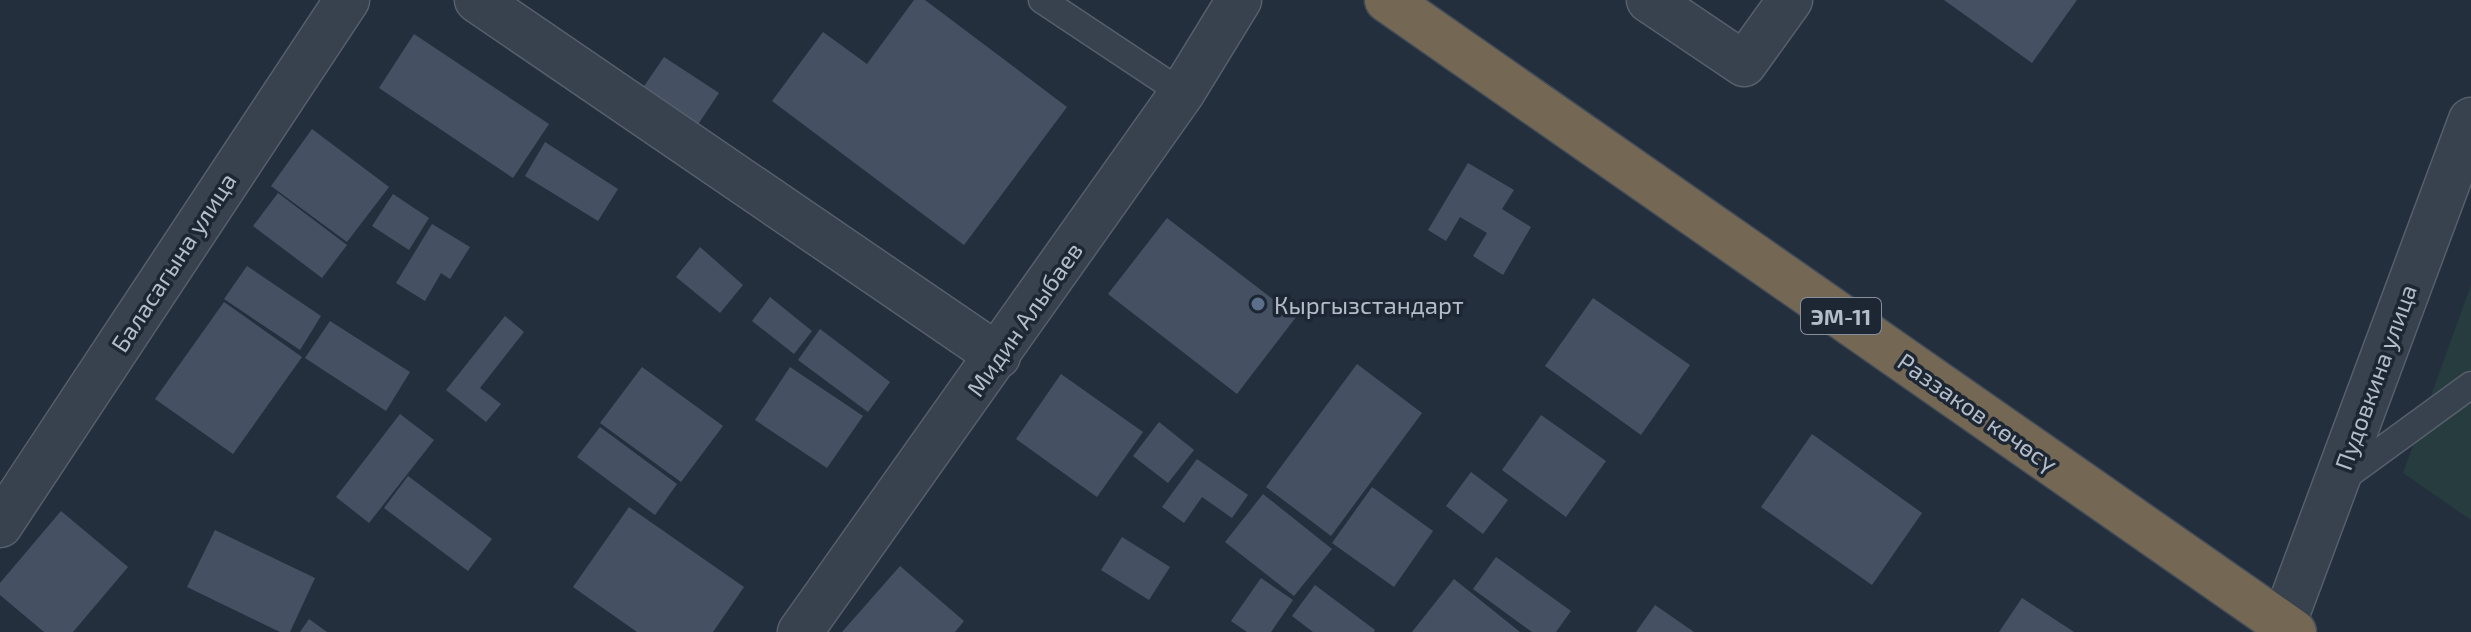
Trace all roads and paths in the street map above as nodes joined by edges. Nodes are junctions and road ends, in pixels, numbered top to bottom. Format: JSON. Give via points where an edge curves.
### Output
{"nodes":[{"id":1,"x":347,"y":0,"type":"edge"},
{"id":2,"x":477,"y":0,"type":"edge"},
{"id":3,"x":1042,"y":0,"type":"edge"},
{"id":4,"x":1239,"y":0,"type":"edge"},
{"id":5,"x":1387,"y":0,"type":"edge"},
{"id":6,"x":1649,"y":0,"type":"edge"},
{"id":7,"x":1790,"y":0,"type":"edge"},
{"id":8,"x":1182,"y":93,"type":"junction"},
{"id":9,"x":2471,"y":120,"type":"edge"},
{"id":10,"x":998,"y":356,"type":"junction"},
{"id":11,"x":2471,"y":385,"type":"edge"},
{"id":12,"x":2335,"y":483,"type":"junction"},
{"id":13,"x":0,"y":525,"type":"edge"},
{"id":14,"x":2285,"y":630,"type":"edge"},
{"id":15,"x":800,"y":632,"type":"edge"}],
"edges":[{"from":1,"to":13,"type":"street","name":"Баласагына улица"},
{"from":2,"to":10,"type":"street"},
{"from":3,"to":8,"type":"lane"},
{"from":4,"to":8,"type":"street","name":"Мидин Алыбаев"},
{"from":5,"to":14,"type":"highway","name":"Раззаков көчөсү","number":"ЭМ-11"},
{"from":6,"to":7,"type":"street","via":[[1744,64]]},
{"from":8,"to":10,"type":"street","name":"Мидин Алыбаев"},
{"from":9,"to":12,"type":"street","name":"Пудовкина улица"},
{"from":10,"to":15,"type":"street","name":"Мидин Алыбаев"},
{"from":11,"to":12,"type":"lane"},
{"from":12,"to":14,"type":"street","name":"Пудовкина улица"}]}
